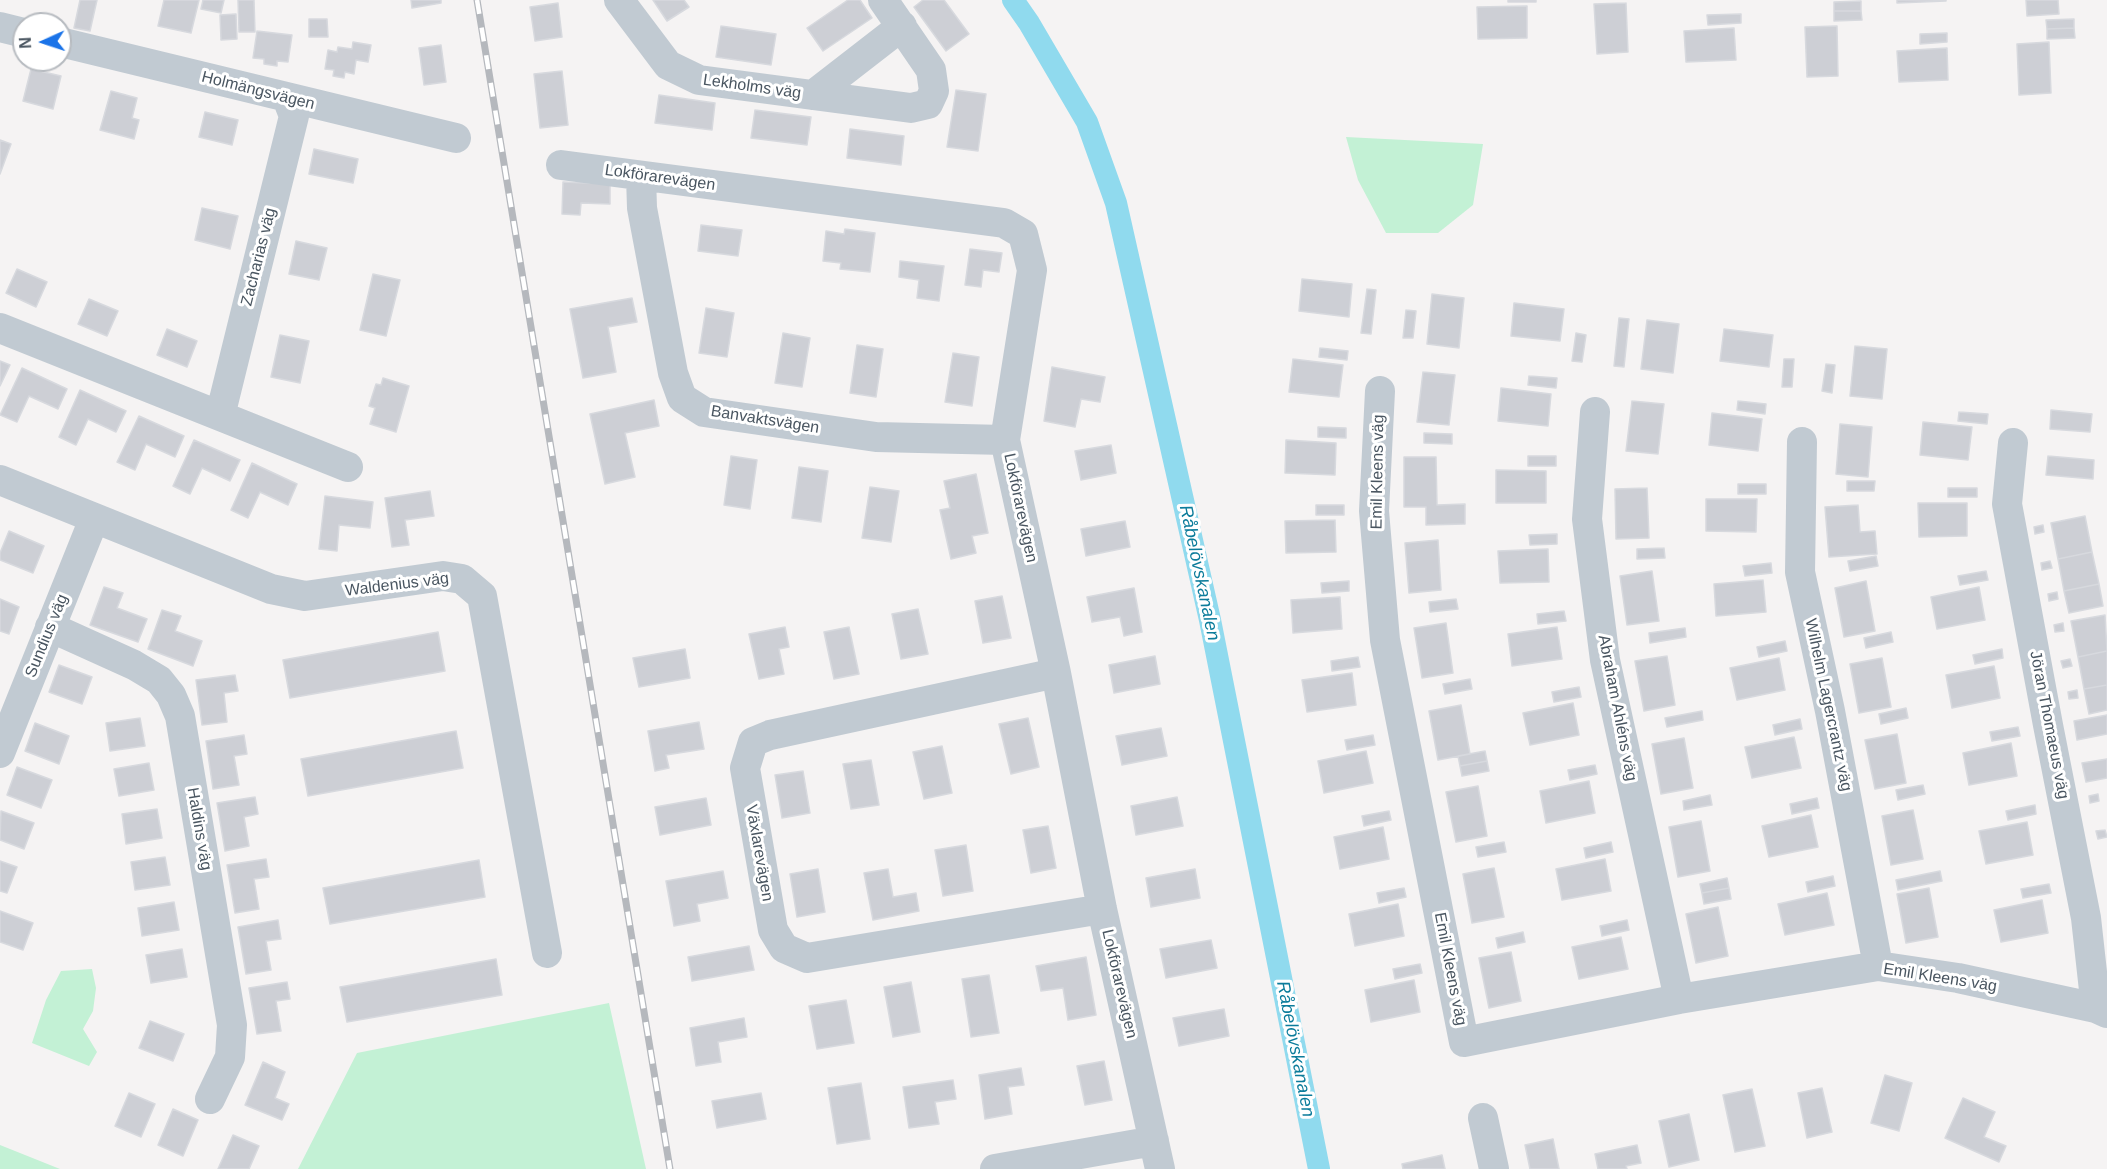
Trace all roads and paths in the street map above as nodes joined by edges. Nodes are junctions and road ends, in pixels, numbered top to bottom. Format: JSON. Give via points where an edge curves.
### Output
{"nodes":[{"id":1,"x":619,"y":0,"type":"edge"},
{"id":2,"x":883,"y":0,"type":"edge"},
{"id":3,"x":902,"y":26,"type":"junction"},
{"id":4,"x":72,"y":45,"type":"edge"},
{"id":5,"x":813,"y":96,"type":"junction"},
{"id":6,"x":287,"y":98,"type":"junction"},
{"id":7,"x":456,"y":138,"type":"dead end"},
{"id":8,"x":561,"y":165,"type":"dead end"},
{"id":9,"x":641,"y":176,"type":"junction"},
{"id":10,"x":0,"y":328,"type":"edge"},
{"id":11,"x":1380,"y":391,"type":"dead end"},
{"id":12,"x":1595,"y":412,"type":"dead end"},
{"id":13,"x":220,"y":416,"type":"junction"},
{"id":14,"x":1005,"y":440,"type":"junction"},
{"id":15,"x":1803,"y":442,"type":"dead end"},
{"id":16,"x":2013,"y":442,"type":"dead end"},
{"id":17,"x":348,"y":467,"type":"dead end"},
{"id":18,"x":0,"y":480,"type":"edge"},
{"id":19,"x":94,"y":519,"type":"junction"},
{"id":20,"x":50,"y":627,"type":"junction"},
{"id":21,"x":1056,"y":673,"type":"junction"},
{"id":22,"x":0,"y":753,"type":"edge"},
{"id":23,"x":1102,"y":909,"type":"junction"},
{"id":24,"x":547,"y":953,"type":"dead end"},
{"id":25,"x":1878,"y":966,"type":"junction"},
{"id":26,"x":1679,"y":999,"type":"junction"},
{"id":27,"x":2102,"y":1010,"type":"edge"},
{"id":28,"x":210,"y":1099,"type":"dead end"},
{"id":29,"x":1483,"y":1118,"type":"dead end"},
{"id":30,"x":1157,"y":1155,"type":"edge"},
{"id":31,"x":995,"y":1169,"type":"edge"},
{"id":32,"x":1494,"y":1169,"type":"edge"}],
"edges":[{"from":1,"to":5,"type":"street","name":"Lekholms väg","via":[[668,65],[678,70],[699,80]]},
{"from":2,"to":3,"type":"street","name":"Lekholms väg"},
{"from":3,"to":5,"type":"street","name":"Lekholms väg"},
{"from":3,"to":5,"type":"street","name":"Lekholms väg","via":[[931,70],[934,91],[928,104],[911,108]]},
{"from":4,"to":6,"type":"street","name":"Holmängsvägen"},
{"from":6,"to":7,"type":"street","name":"Holmängsvägen"},
{"from":6,"to":13,"type":"street","name":"Zacharias väg","via":[[294,116]]},
{"from":8,"to":9,"type":"street","name":"Lokförarevägen"},
{"from":9,"to":14,"type":"street","name":"Banvaktsvägen","via":[[642,208],[673,373],[682,398],[704,412],[876,437]]},
{"from":9,"to":14,"type":"street","name":"Lokförarevägen","via":[[1004,223],[1023,234],[1032,270]]},
{"from":10,"to":13,"type":"street"},
{"from":11,"to":26,"type":"street","name":"Emil Kleens väg","via":[[1374,511],[1385,640],[1464,1042]]},
{"from":12,"to":26,"type":"street","name":"Abraham Ahléns väg","via":[[1587,519],[1605,660]]},
{"from":13,"to":17,"type":"street"},
{"from":14,"to":21,"type":"street","name":"Lokförarevägen"},
{"from":15,"to":25,"type":"street","name":"Wilhelm Lagercrantz väg","via":[[1800,572]]},
{"from":16,"to":27,"type":"street","name":"Jöran Thomaeus väg","via":[[2007,504]]},
{"from":18,"to":19,"type":"street","name":"Waldenius väg"},
{"from":19,"to":20,"type":"street","name":"Sundius väg"},
{"from":19,"to":24,"type":"street","name":"Waldenius väg","via":[[271,588],[305,596],[443,576],[462,579],[482,596]]},
{"from":20,"to":22,"type":"street","name":"Sundius väg"},
{"from":20,"to":28,"type":"street","name":"Haldins väg","via":[[159,680],[180,716],[232,1025],[230,1057]]},
{"from":21,"to":23,"type":"street","name":"Lokförarevägen"},
{"from":21,"to":23,"type":"street","name":"Växlarevägen","via":[[770,735],[753,742],[745,768],[773,930],[784,948],[807,958]]},
{"from":23,"to":30,"type":"street","name":"Lokförarevägen"},
{"from":25,"to":26,"type":"street","name":"Emil Kleens väg"},
{"from":25,"to":27,"type":"street","name":"Emil Kleens väg","via":[[1958,978]]},
{"from":29,"to":32,"type":"street"},
{"from":30,"to":31,"type":"street"}]}
